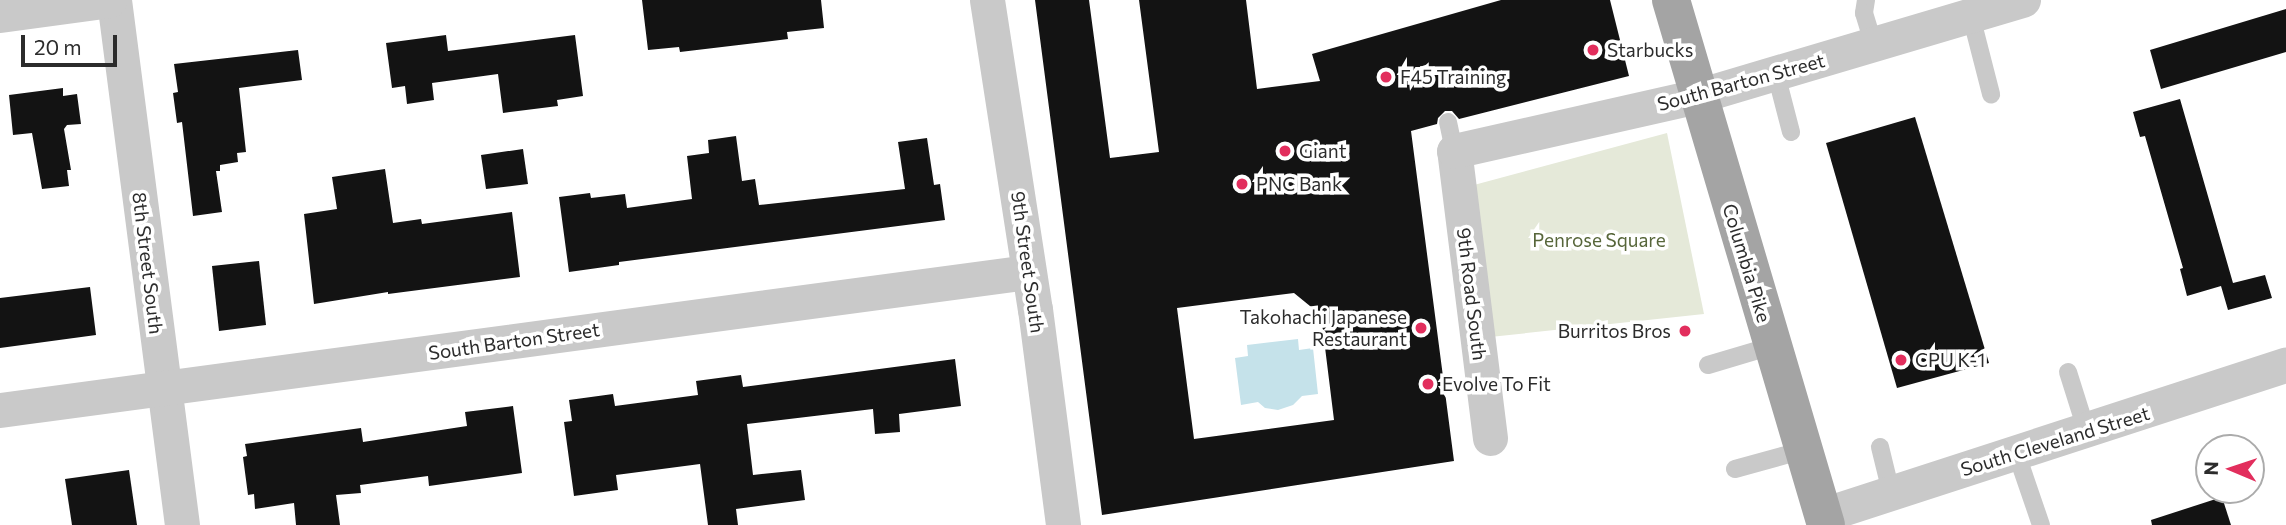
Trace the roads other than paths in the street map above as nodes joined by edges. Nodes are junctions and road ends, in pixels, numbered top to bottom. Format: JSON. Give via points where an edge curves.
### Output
{"nodes":[{"id":1,"x":112,"y":0,"type":"edge"},
{"id":2,"x":987,"y":0,"type":"edge"},
{"id":3,"x":1671,"y":0,"type":"edge"},
{"id":4,"x":1866,"y":0,"type":"edge"},
{"id":5,"x":2023,"y":0,"type":"edge"},
{"id":6,"x":0,"y":15,"type":"edge"},
{"id":7,"x":1971,"y":16,"type":"junction"},
{"id":8,"x":1874,"y":45,"type":"junction"},
{"id":9,"x":1776,"y":74,"type":"junction"},
{"id":10,"x":1991,"y":94,"type":"dead end"},
{"id":11,"x":1698,"y":96,"type":"junction"},
{"id":12,"x":1791,"y":132,"type":"dead end"},
{"id":13,"x":1451,"y":136,"type":"joint"},
{"id":14,"x":1028,"y":272,"type":"junction"},
{"id":15,"x":1772,"y":346,"type":"junction"},
{"id":16,"x":1707,"y":365,"type":"dead end"},
{"id":17,"x":2286,"y":365,"type":"edge"},
{"id":18,"x":2068,"y":372,"type":"dead end"},
{"id":19,"x":164,"y":387,"type":"junction"},
{"id":20,"x":0,"y":410,"type":"edge"},
{"id":21,"x":2086,"y":429,"type":"junction"},
{"id":22,"x":1490,"y":438,"type":"dead end"},
{"id":23,"x":1880,"y":447,"type":"dead end"},
{"id":24,"x":1804,"y":450,"type":"junction"},
{"id":25,"x":2016,"y":452,"type":"junction"},
{"id":26,"x":1735,"y":469,"type":"dead end"},
{"id":27,"x":1891,"y":492,"type":"junction"},
{"id":28,"x":1824,"y":520,"type":"edge"},
{"id":29,"x":182,"y":525,"type":"edge"},
{"id":30,"x":1063,"y":525,"type":"edge"},
{"id":31,"x":2041,"y":525,"type":"edge"}],
"edges":[{"from":1,"to":6,"type":"street"},
{"from":1,"to":19,"type":"street","name":"8th Street South"},
{"from":2,"to":14,"type":"street","name":"9th Street South"},
{"from":3,"to":11,"type":"main road","name":"Columbia Pike"},
{"from":4,"to":8,"type":"lane","via":[[1864,13]]},
{"from":5,"to":7,"type":"street","name":"South Barton Street"},
{"from":7,"to":8,"type":"street","name":"South Barton Street"},
{"from":7,"to":10,"type":"lane"},
{"from":8,"to":9,"type":"street","name":"South Barton Street"},
{"from":9,"to":11,"type":"street","name":"South Barton Street"},
{"from":9,"to":12,"type":"lane"},
{"from":11,"to":13,"type":"street","name":"South Barton Street"},
{"from":11,"to":15,"type":"main road","name":"Columbia Pike"},
{"from":13,"to":22,"type":"street","name":"9th Road South"},
{"from":14,"to":19,"type":"street","name":"South Barton Street"},
{"from":14,"to":30,"type":"street","name":"9th Street South"},
{"from":15,"to":16,"type":"lane"},
{"from":15,"to":24,"type":"main road","name":"Columbia Pike"},
{"from":17,"to":21,"type":"street","name":"South Cleveland Street"},
{"from":18,"to":21,"type":"lane"},
{"from":19,"to":20,"type":"street","name":"South Barton Street"},
{"from":19,"to":29,"type":"street","name":"8th Street South"},
{"from":21,"to":25,"type":"street","name":"South Cleveland Street"},
{"from":23,"to":27,"type":"lane"},
{"from":24,"to":26,"type":"lane"},
{"from":24,"to":28,"type":"main road","name":"Columbia Pike"},
{"from":25,"to":27,"type":"street","name":"South Cleveland Street"},
{"from":25,"to":31,"type":"lane"},
{"from":27,"to":28,"type":"street","name":"South Cleveland Street"}]}
